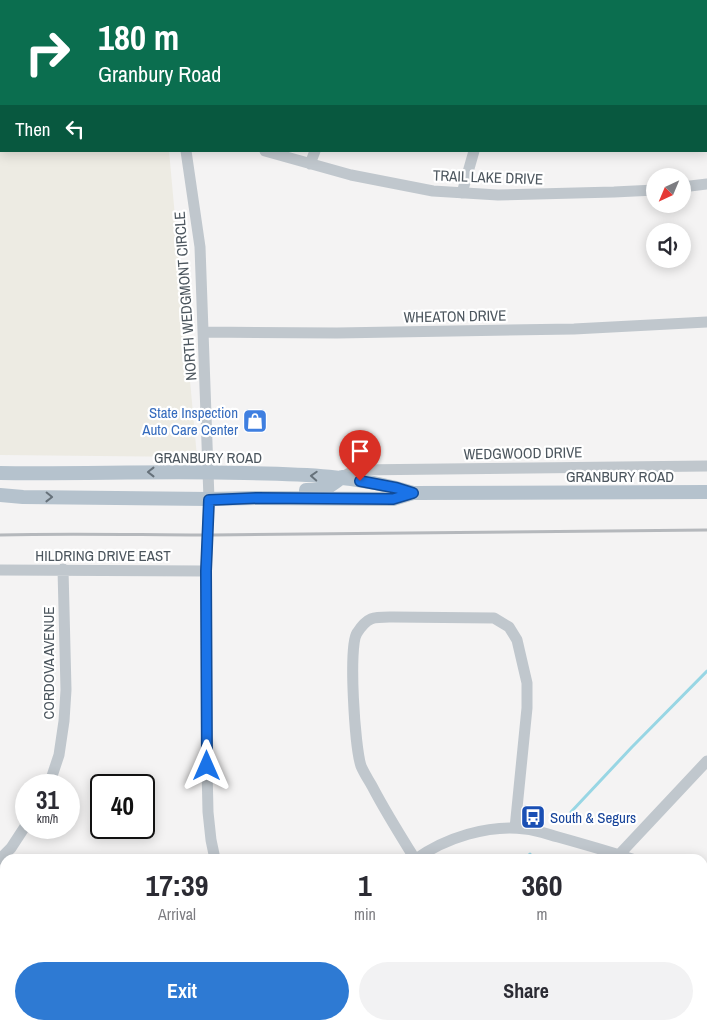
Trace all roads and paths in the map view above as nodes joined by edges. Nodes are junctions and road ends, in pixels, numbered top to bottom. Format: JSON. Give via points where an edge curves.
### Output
{"nodes":[{"id":1,"x":186,"y":152,"type":"edge"},
{"id":2,"x":269,"y":152,"type":"edge"},
{"id":3,"x":315,"y":152,"type":"edge"},
{"id":4,"x":474,"y":152,"type":"edge"},
{"id":5,"x":310,"y":164,"type":"junction"},
{"id":6,"x":707,"y":184,"type":"edge"},
{"id":7,"x":691,"y":186,"type":"edge"},
{"id":8,"x":646,"y":190,"type":"edge"},
{"id":9,"x":462,"y":193,"type":"junction"},
{"id":10,"x":707,"y":322,"type":"edge"},
{"id":11,"x":202,"y":332,"type":"junction"},
{"id":12,"x":707,"y":466,"type":"edge"},
{"id":13,"x":209,"y":472,"type":"junction"},
{"id":14,"x":0,"y":473,"type":"edge"},
{"id":15,"x":342,"y":477,"type":"junction"},
{"id":16,"x":707,"y":492,"type":"edge"},
{"id":17,"x":413,"y":493,"type":"junction"},
{"id":18,"x":0,"y":495,"type":"edge"},
{"id":19,"x":257,"y":498,"type":"junction"},
{"id":20,"x":209,"y":500,"type":"junction"},
{"id":21,"x":63,"y":569,"type":"junction"},
{"id":22,"x":0,"y":570,"type":"edge"},
{"id":23,"x":206,"y":571,"type":"junction"},
{"id":24,"x":707,"y":761,"type":"edge"},
{"id":25,"x":52,"y":774,"type":"edge"},
{"id":26,"x":515,"y":828,"type":"junction"},
{"id":27,"x":17,"y":839,"type":"edge"},
{"id":28,"x":5,"y":854,"type":"edge"},
{"id":29,"x":214,"y":854,"type":"edge"},
{"id":30,"x":412,"y":854,"type":"edge"},
{"id":31,"x":422,"y":854,"type":"edge"},
{"id":32,"x":609,"y":854,"type":"edge"},
{"id":33,"x":620,"y":854,"type":"edge"}],
"edges":[{"from":1,"to":11,"type":"street","name":"NORTH WEDGMONT CIRCLE","via":[[200,247]]},
{"from":2,"to":5,"type":"street","name":"TRAIL LAKE DRIVE"},
{"from":3,"to":5,"type":"street"},
{"from":4,"to":9,"type":"street"},
{"from":5,"to":9,"type":"street","name":"TRAIL LAKE DRIVE","via":[[433,191]]},
{"from":6,"to":7,"type":"street"},
{"from":8,"to":9,"type":"street","name":"TRAIL LAKE DRIVE","via":[[498,195]]},
{"from":10,"to":11,"type":"street","name":"WHEATON DRIVE","via":[[574,329]]},
{"from":11,"to":13,"type":"street","name":"NORTH WEDGMONT CIRCLE"},
{"from":12,"to":15,"type":"street","name":"WEDGWOOD DRIVE","via":[[354,470]]},
{"from":13,"to":14,"type":"main road","name":"GRANBURY ROAD","one_way":true},
{"from":15,"to":13,"type":"main road","name":"GRANBURY ROAD","one_way":true},
{"from":13,"to":20,"type":"street","name":"NORTH WEDGMONT CIRCLE"},
{"from":15,"to":17,"type":"main road","name":"GRANBURY ROAD"},
{"from":15,"to":19,"type":"main road","via":[[322,490],[282,490]]},
{"from":16,"to":17,"type":"main road","name":"GRANBURY ROAD"},
{"from":17,"to":19,"type":"main road","name":"GRANBURY ROAD","via":[[393,499]]},
{"from":18,"to":20,"type":"main road","name":"GRANBURY ROAD","one_way":true},
{"from":19,"to":20,"type":"main road","name":"GRANBURY ROAD"},
{"from":20,"to":23,"type":"street","name":"NORTH WEDGMONT CIRCLE"},
{"from":21,"to":22,"type":"street","name":"HILDRING DRIVE EAST"},
{"from":21,"to":23,"type":"street","name":"HILDRING DRIVE EAST"},
{"from":21,"to":25,"type":"street","name":"CORDOVA AVENUE","via":[[66,698],[58,755]]},
{"from":23,"to":29,"type":"street","name":"NORTH WEDGMONT CIRCLE","via":[[208,794]]},
{"from":24,"to":33,"type":"street"},
{"from":26,"to":30,"type":"street","via":[[527,684],[517,640],[509,627],[494,618],[376,617],[369,619],[356,634],[353,650],[354,723],[358,751],[362,767],[377,796]]},
{"from":26,"to":31,"type":"street","via":[[462,836]]},
{"from":26,"to":32,"type":"street","via":[[534,830]]},
{"from":27,"to":28,"type":"street"}]}
